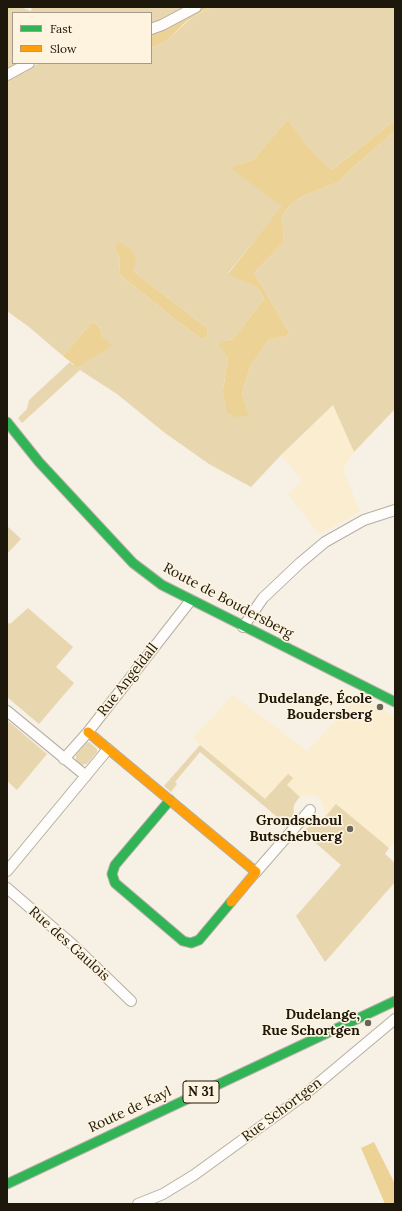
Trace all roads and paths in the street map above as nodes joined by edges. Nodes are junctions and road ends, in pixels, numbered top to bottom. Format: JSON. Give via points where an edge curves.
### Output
{"nodes":[{"id":1,"x":196,"y":7,"type":"edge"},
{"id":2,"x":152,"y":29,"type":"edge"},
{"id":3,"x":27,"y":64,"type":"edge"},
{"id":4,"x":7,"y":75,"type":"edge"},
{"id":5,"x":7,"y":422,"type":"edge"},
{"id":6,"x":395,"y":510,"type":"edge"},
{"id":7,"x":191,"y":600,"type":"junction"},
{"id":8,"x":243,"y":627,"type":"junction"},
{"id":9,"x":395,"y":702,"type":"edge"},
{"id":10,"x":7,"y":711,"type":"edge"},
{"id":11,"x":88,"y":732,"type":"junction"},
{"id":12,"x":108,"y":749,"type":"junction"},
{"id":13,"x":64,"y":759,"type":"junction"},
{"id":14,"x":86,"y":776,"type":"junction"},
{"id":15,"x":170,"y":800,"type":"junction"},
{"id":16,"x":310,"y":810,"type":"dead end"},
{"id":17,"x":7,"y":871,"type":"edge"},
{"id":18,"x":256,"y":872,"type":"junction"},
{"id":19,"x":7,"y":888,"type":"edge"},
{"id":20,"x":131,"y":1001,"type":"dead end"},
{"id":21,"x":395,"y":1001,"type":"edge"},
{"id":22,"x":395,"y":1020,"type":"edge"},
{"id":23,"x":7,"y":1184,"type":"edge"},
{"id":24,"x":163,"y":1199,"type":"edge"},
{"id":25,"x":138,"y":1204,"type":"edge"}],
"edges":[{"from":1,"to":2,"type":"street"},
{"from":3,"to":4,"type":"street"},
{"from":5,"to":7,"type":"main road","name":"Route de Boudersberg","via":[[39,462],[133,562],[162,585]]},
{"from":6,"to":8,"type":"street","via":[[364,520],[325,542],[263,598]]},
{"from":7,"to":8,"type":"main road","name":"Route de Boudersberg"},
{"from":7,"to":11,"type":"street","name":"Rue Angeldall"},
{"from":8,"to":9,"type":"main road","name":"Route de Boudersberg"},
{"from":10,"to":13,"type":"street"},
{"from":11,"to":12,"type":"main road"},
{"from":11,"to":13,"type":"street","name":"Rue Angeldall"},
{"from":12,"to":14,"type":"street"},
{"from":12,"to":15,"type":"main road"},
{"from":13,"to":14,"type":"street"},
{"from":14,"to":17,"type":"street"},
{"from":15,"to":18,"type":"main road"},
{"from":15,"to":18,"type":"main road","via":[[115,865],[112,874],[116,883],[183,941],[191,943],[199,940]]},
{"from":16,"to":18,"type":"street"},
{"from":19,"to":20,"type":"street","name":"Rue des Gaulois","via":[[72,944]]},
{"from":21,"to":23,"type":"main road","name":"Route de Kayl","number":"N 31"},
{"from":22,"to":24,"type":"street","name":"Rue Schortgen","via":[[303,1096]]},
{"from":24,"to":25,"type":"street","name":"Rue Schortgen"}]}
